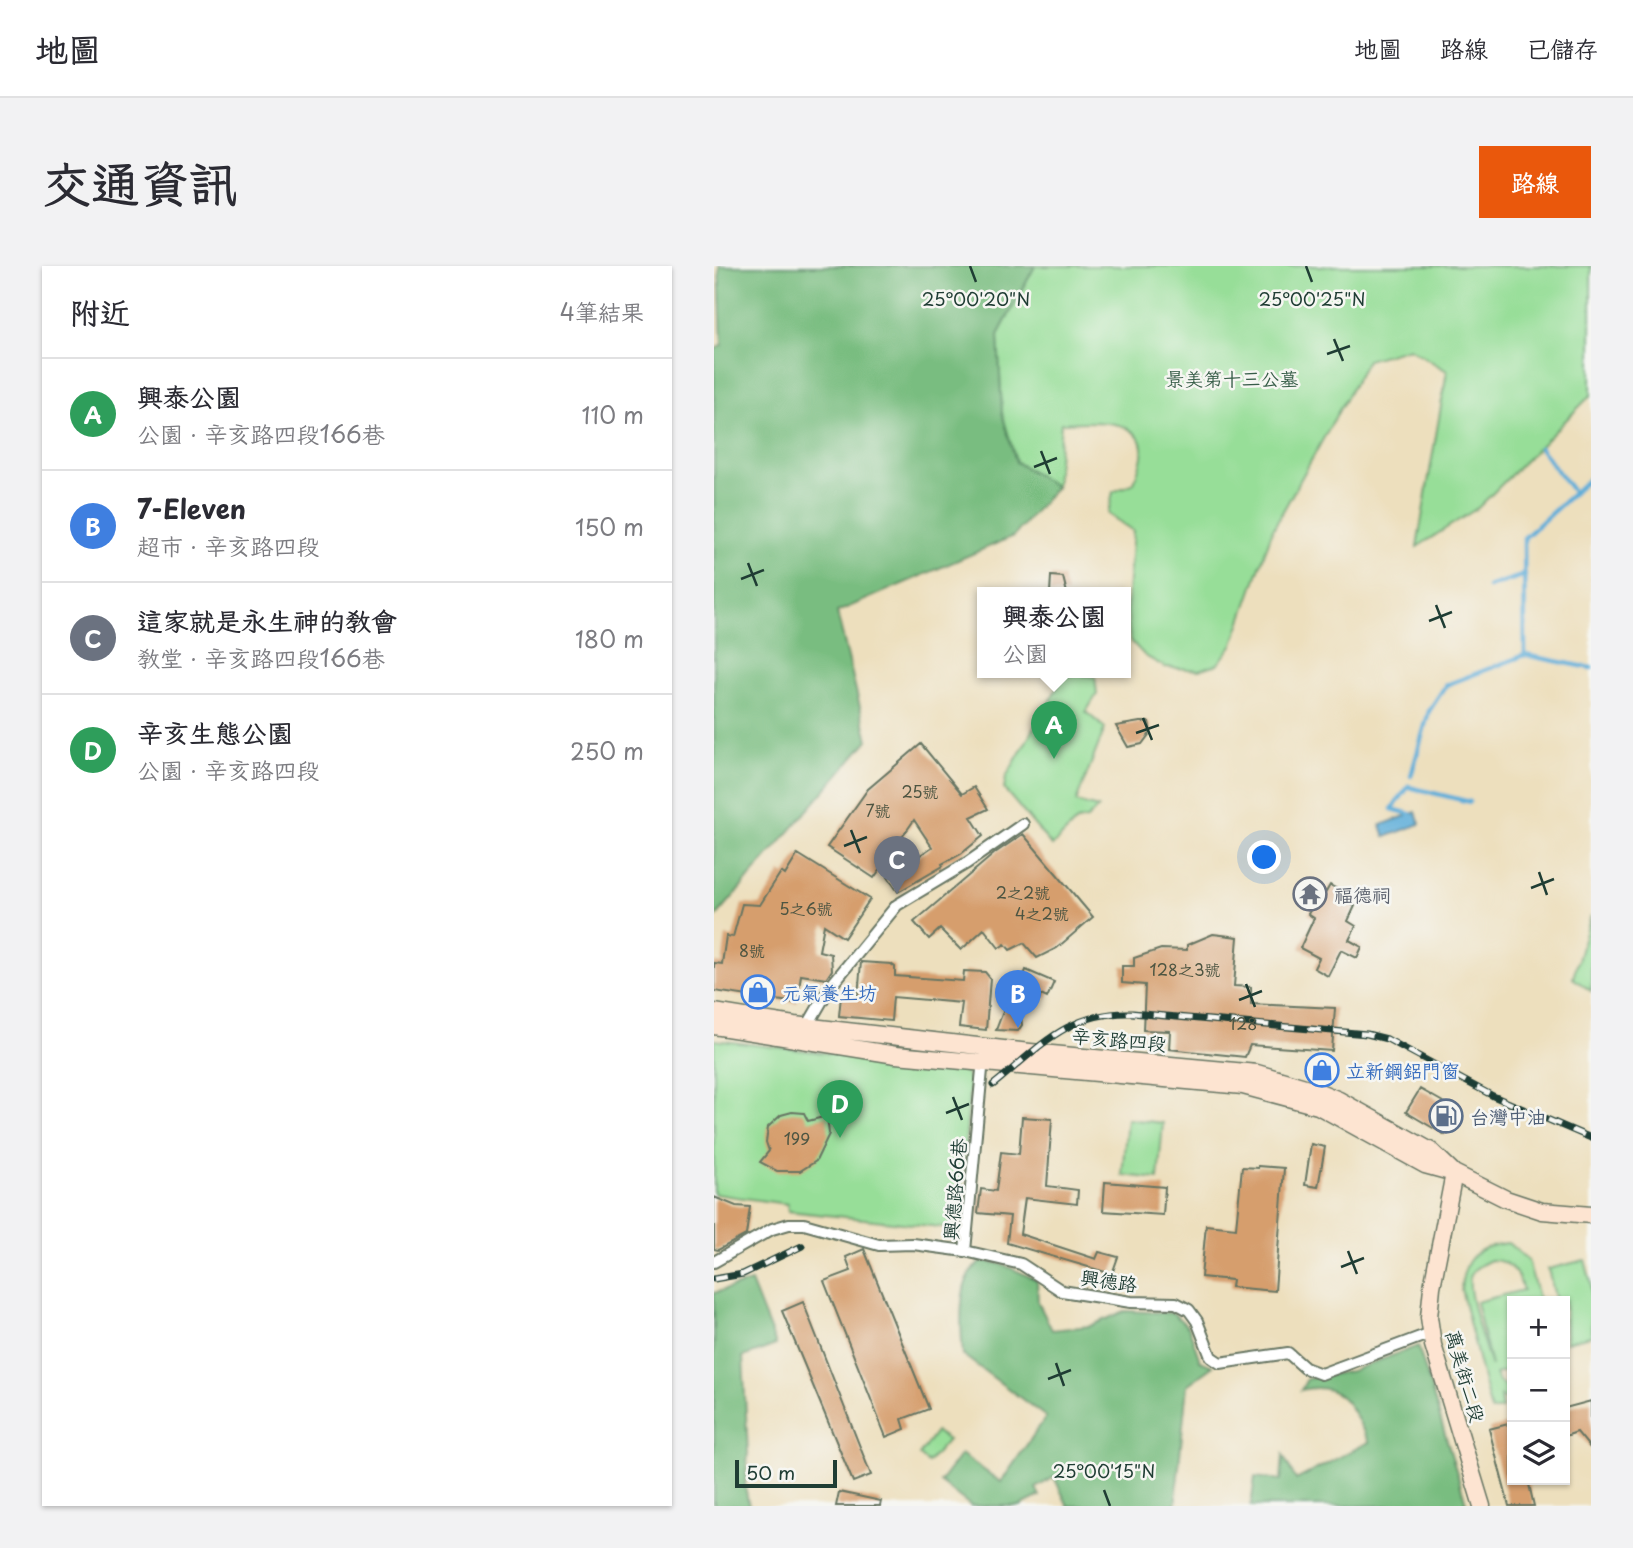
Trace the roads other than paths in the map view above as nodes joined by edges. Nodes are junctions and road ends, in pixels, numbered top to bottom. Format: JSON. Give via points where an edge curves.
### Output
{"nodes":[{"id":1,"x":1023,"y":824,"type":"dead end"},
{"id":2,"x":714,"y":1012,"type":"edge"},
{"id":3,"x":714,"y":1026,"type":"edge"},
{"id":4,"x":804,"y":1032,"type":"junction"},
{"id":5,"x":984,"y":1054,"type":"junction"},
{"id":6,"x":1454,"y":1173,"type":"junction"},
{"id":7,"x":1591,"y":1215,"type":"edge"},
{"id":8,"x":965,"y":1251,"type":"junction"},
{"id":9,"x":714,"y":1262,"type":"edge"},
{"id":10,"x":1431,"y":1333,"type":"junction"},
{"id":11,"x":1482,"y":1506,"type":"edge"}],
"edges":[{"from":1,"to":4,"type":"street","via":[[897,905],[830,988]]},
{"from":2,"to":4,"type":"main road","name":"辛亥路四段"},
{"from":3,"to":4,"type":"main road","name":"辛亥路四段"},
{"from":4,"to":5,"type":"main road","name":"辛亥路四段","via":[[896,1055]]},
{"from":5,"to":6,"type":"main road","name":"辛亥路四段","via":[[1271,1091],[1318,1106],[1425,1165]]},
{"from":5,"to":8,"type":"street","name":"興德路66巷"},
{"from":6,"to":7,"type":"main road","name":"辛亥路四段","via":[[1528,1207]]},
{"from":6,"to":10,"type":"main road","name":"萬美街二段","via":[[1429,1302]]},
{"from":8,"to":9,"type":"street","name":"興德路","via":[[932,1245],[879,1245],[789,1224]]},
{"from":8,"to":10,"type":"street","name":"興德路","via":[[1021,1264],[1062,1291],[1131,1302],[1176,1303],[1189,1310],[1211,1357],[1220,1363],[1288,1353],[1305,1368],[1321,1374]]},
{"from":10,"to":11,"type":"main road","name":"萬美街二段"}]}
